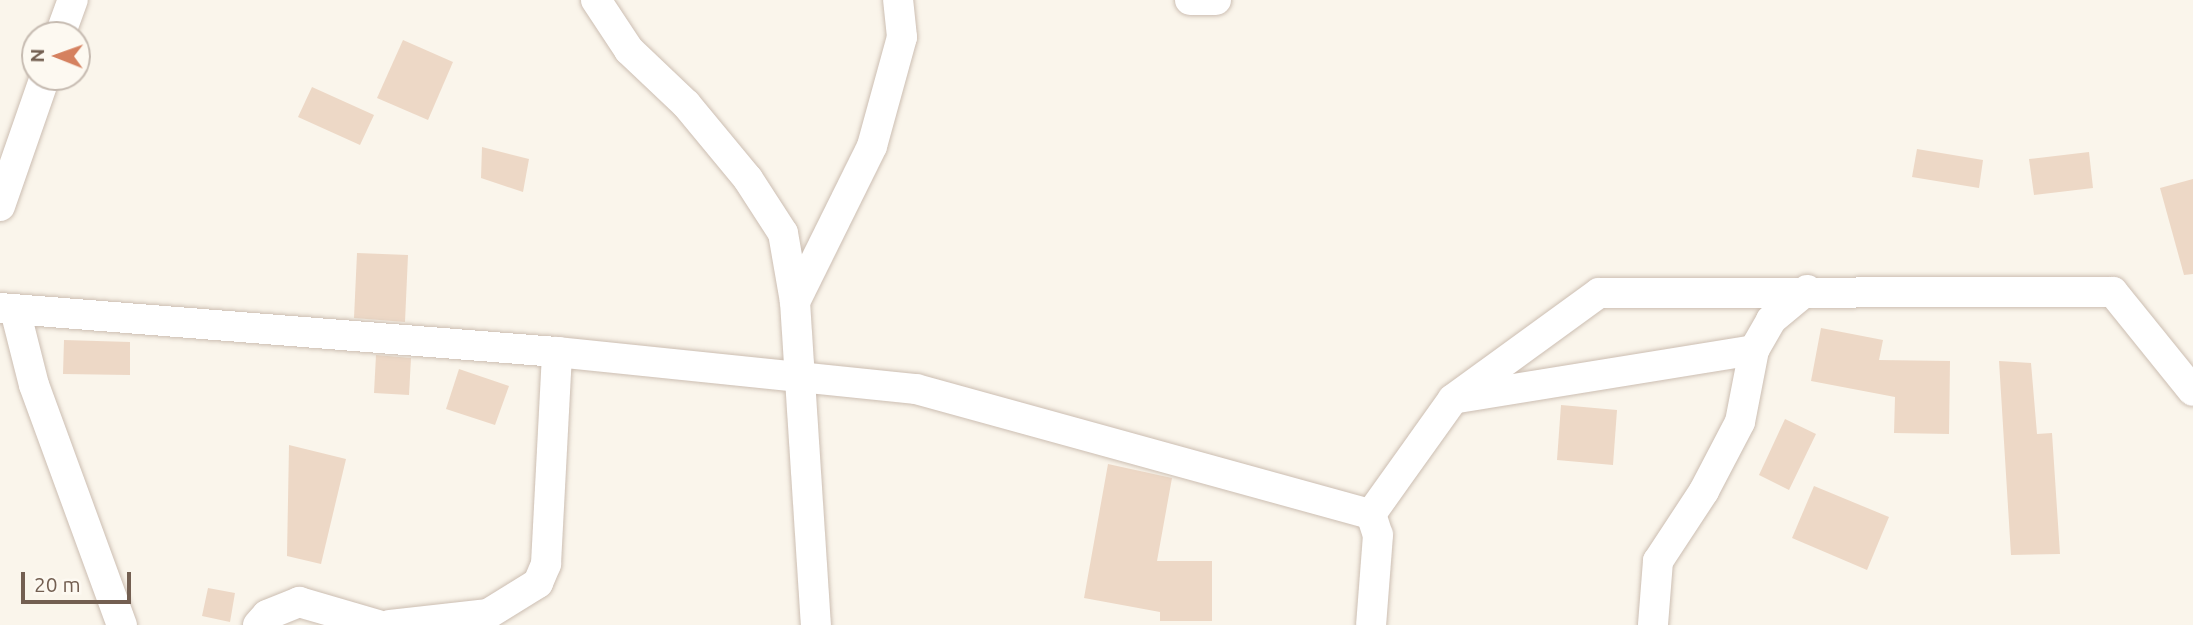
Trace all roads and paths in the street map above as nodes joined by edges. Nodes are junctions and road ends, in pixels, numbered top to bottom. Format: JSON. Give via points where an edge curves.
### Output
{"nodes":[{"id":1,"x":73,"y":0,"type":"edge"},
{"id":2,"x":596,"y":0,"type":"edge"},
{"id":3,"x":898,"y":0,"type":"edge"},
{"id":4,"x":1190,"y":0,"type":"edge"},
{"id":5,"x":1216,"y":0,"type":"edge"},
{"id":6,"x":65,"y":21,"type":"edge"},
{"id":7,"x":40,"y":91,"type":"edge"},
{"id":8,"x":0,"y":205,"type":"edge"},
{"id":9,"x":1807,"y":290,"type":"junction"},
{"id":10,"x":795,"y":302,"type":"junction"},
{"id":11,"x":8,"y":309,"type":"edge"},
{"id":12,"x":1754,"y":350,"type":"junction"},
{"id":13,"x":556,"y":352,"type":"junction"},
{"id":14,"x":801,"y":375,"type":"junction"},
{"id":15,"x":2193,"y":391,"type":"edge"},
{"id":16,"x":1453,"y":399,"type":"junction"},
{"id":17,"x":1371,"y":514,"type":"junction"},
{"id":18,"x":122,"y":625,"type":"edge"},
{"id":19,"x":258,"y":625,"type":"edge"},
{"id":20,"x":378,"y":625,"type":"edge"},
{"id":21,"x":390,"y":625,"type":"edge"},
{"id":22,"x":817,"y":625,"type":"edge"},
{"id":23,"x":1371,"y":625,"type":"edge"},
{"id":24,"x":1653,"y":625,"type":"edge"}],
"edges":[{"from":1,"to":6,"type":"street"},
{"from":2,"to":10,"type":"street","via":[[629,50],[686,104],[748,179],[783,233]]},
{"from":3,"to":10,"type":"street","via":[[902,37],[872,146]]},
{"from":4,"to":5,"type":"street"},
{"from":7,"to":8,"type":"street"},
{"from":9,"to":12,"type":"street","via":[[1771,320]]},
{"from":9,"to":15,"type":"street","via":[[2113,292]]},
{"from":9,"to":16,"type":"street","via":[[1599,293]]},
{"from":10,"to":14,"type":"street"},
{"from":11,"to":13,"type":"street"},
{"from":11,"to":18,"type":"street"},
{"from":12,"to":16,"type":"street"},
{"from":12,"to":24,"type":"street","via":[[1740,422],[1704,491],[1658,561]]},
{"from":13,"to":14,"type":"street"},
{"from":13,"to":21,"type":"street","via":[[546,564],[538,583],[488,614]]},
{"from":14,"to":17,"type":"street","via":[[916,388]]},
{"from":14,"to":22,"type":"street"},
{"from":16,"to":17,"type":"street"},
{"from":17,"to":23,"type":"street","via":[[1378,536]]},
{"from":19,"to":20,"type":"street","via":[[267,615],[299,602]]}]}
